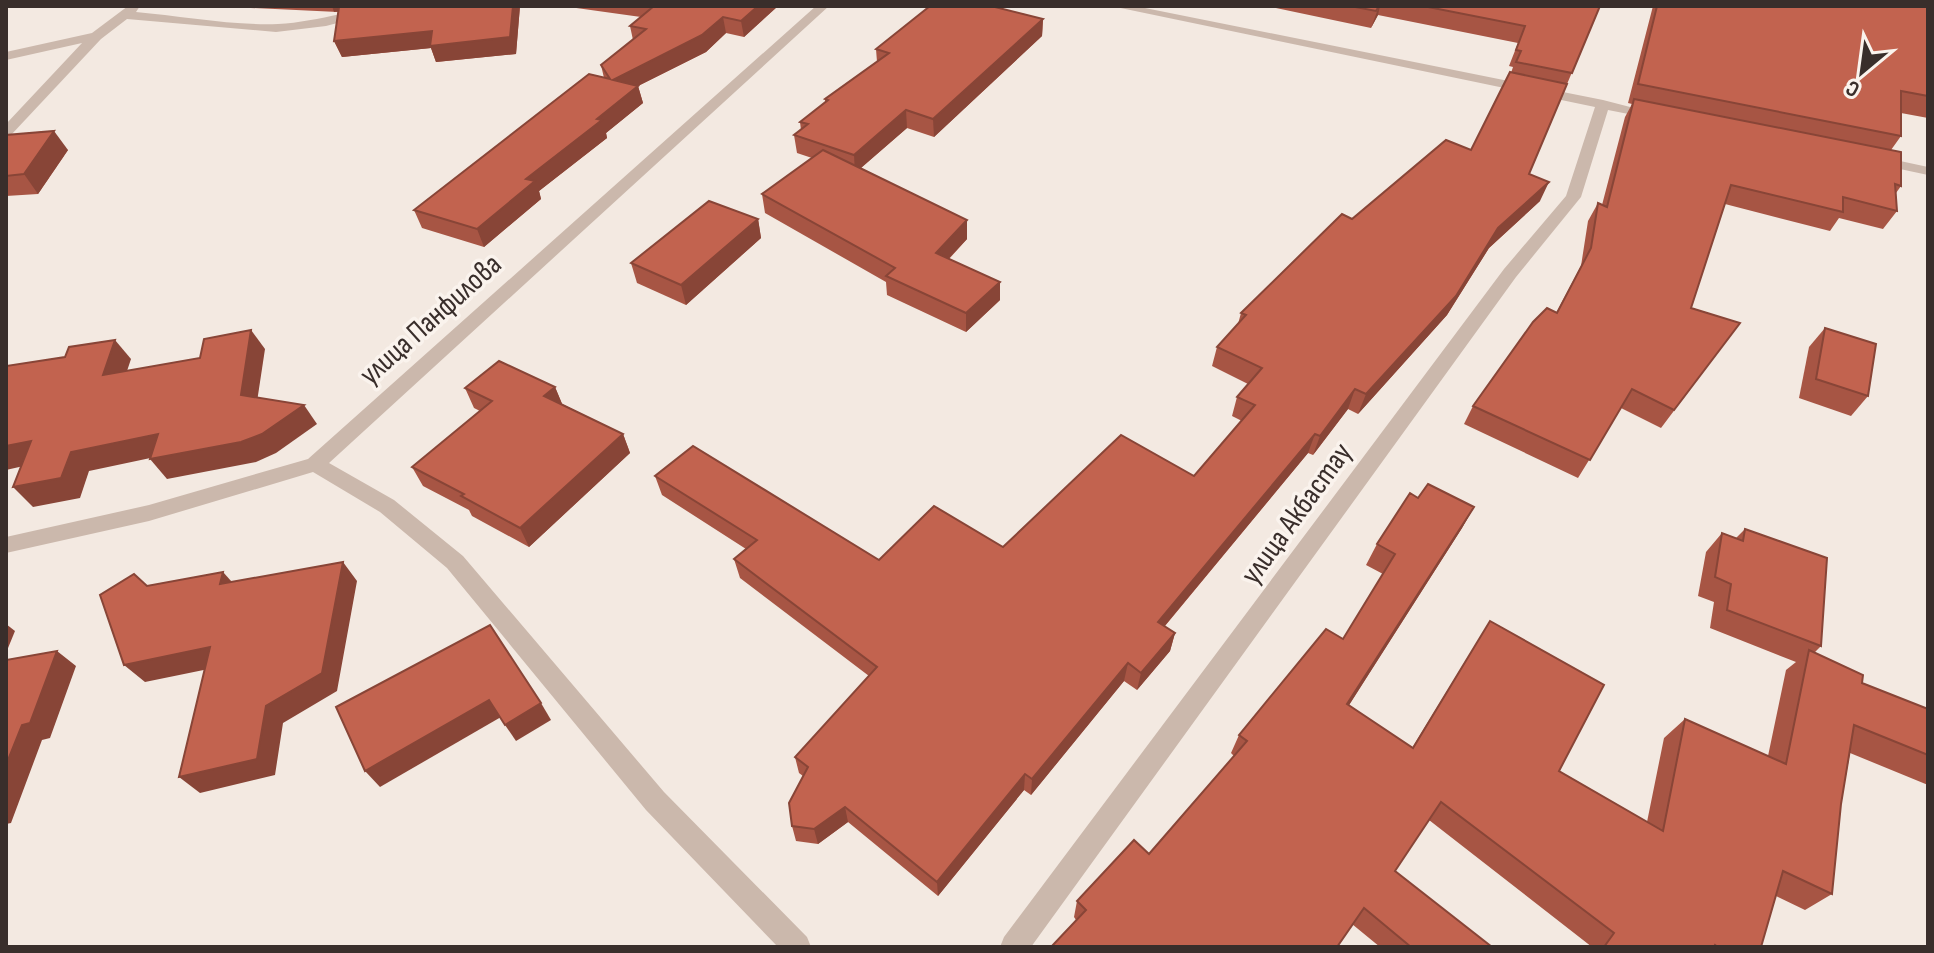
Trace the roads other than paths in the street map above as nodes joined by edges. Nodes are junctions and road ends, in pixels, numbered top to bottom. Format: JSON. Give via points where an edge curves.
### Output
{"nodes":[{"id":1,"x":395,"y":6,"type":"edge"},
{"id":2,"x":823,"y":6,"type":"edge"},
{"id":3,"x":1117,"y":6,"type":"edge"},
{"id":4,"x":131,"y":10,"type":"edge"},
{"id":5,"x":96,"y":36,"type":"junction"},
{"id":6,"x":6,"y":56,"type":"edge"},
{"id":7,"x":1603,"y":104,"type":"junction"},
{"id":8,"x":1665,"y":117,"type":"edge"},
{"id":9,"x":6,"y":132,"type":"edge"},
{"id":10,"x":1866,"y":158,"type":"edge"},
{"id":11,"x":1928,"y":171,"type":"edge"},
{"id":12,"x":315,"y":464,"type":"junction"},
{"id":13,"x":6,"y":545,"type":"edge"},
{"id":14,"x":797,"y":947,"type":"edge"},
{"id":15,"x":1014,"y":947,"type":"edge"}],
"edges":[{"from":1,"to":4,"type":"street","via":[[276,28]]},
{"from":2,"to":12,"type":"street","name":"улица Панфилова"},
{"from":3,"to":7,"type":"street"},
{"from":4,"to":5,"type":"street"},
{"from":5,"to":6,"type":"street"},
{"from":5,"to":9,"type":"street"},
{"from":7,"to":8,"type":"street"},
{"from":7,"to":15,"type":"street","name":"улица Акбастау","via":[[1573,197],[1510,273]]},
{"from":10,"to":11,"type":"street"},
{"from":12,"to":13,"type":"street","name":"улица Панфилова","via":[[149,513]]},
{"from":12,"to":14,"type":"street","via":[[387,506],[455,562],[655,801]]}]}
